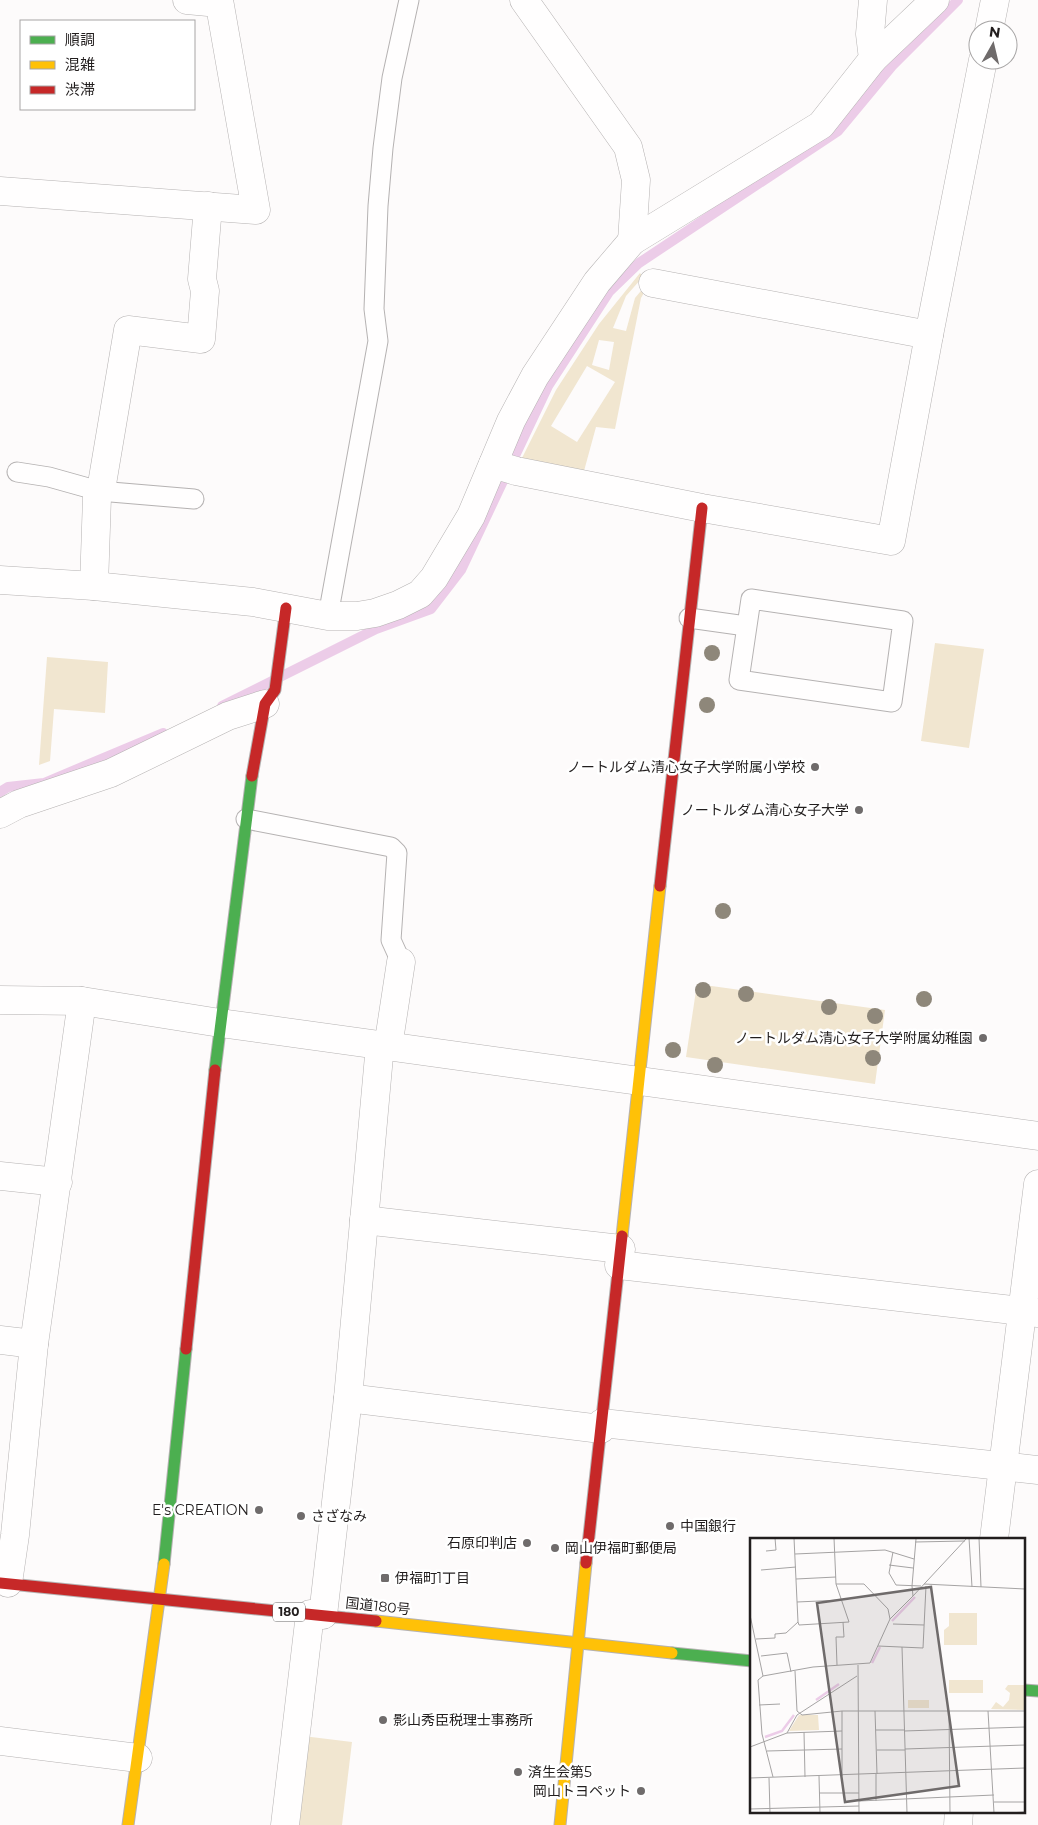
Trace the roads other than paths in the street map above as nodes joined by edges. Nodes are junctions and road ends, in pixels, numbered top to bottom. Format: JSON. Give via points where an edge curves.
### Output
{"nodes":[{"id":1,"x":187,"y":0,"type":"edge"},
{"id":2,"x":409,"y":0,"type":"edge"},
{"id":3,"x":524,"y":0,"type":"edge"},
{"id":4,"x":873,"y":0,"type":"edge"},
{"id":5,"x":934,"y":0,"type":"edge"},
{"id":6,"x":995,"y":0,"type":"edge"},
{"id":7,"x":219,"y":1,"type":"edge"},
{"id":8,"x":991,"y":20,"type":"edge"},
{"id":9,"x":873,"y":59,"type":"junction"},
{"id":10,"x":981,"y":70,"type":"edge"},
{"id":11,"x":0,"y":191,"type":"edge"},
{"id":12,"x":208,"y":206,"type":"junction"},
{"id":13,"x":632,"y":241,"type":"junction"},
{"id":14,"x":653,"y":283,"type":"dead end"},
{"id":15,"x":928,"y":335,"type":"junction"},
{"id":16,"x":504,"y":467,"type":"junction"},
{"id":17,"x":17,"y":472,"type":"dead end"},
{"id":18,"x":100,"y":490,"type":"junction"},
{"id":19,"x":194,"y":499,"type":"dead end"},
{"id":20,"x":702,"y":508,"type":"junction"},
{"id":21,"x":0,"y":580,"type":"edge"},
{"id":22,"x":94,"y":586,"type":"junction"},
{"id":23,"x":286,"y":608,"type":"junction"},
{"id":24,"x":328,"y":616,"type":"junction"},
{"id":25,"x":689,"y":618,"type":"junction"},
{"id":26,"x":746,"y":626,"type":"junction"},
{"id":27,"x":270,"y":697,"type":"junction"},
{"id":28,"x":0,"y":814,"type":"edge"},
{"id":29,"x":246,"y":819,"type":"junction"},
{"id":30,"x":401,"y":962,"type":"joint"},
{"id":31,"x":0,"y":1000,"type":"edge"},
{"id":32,"x":82,"y":1001,"type":"junction"},
{"id":33,"x":220,"y":1024,"type":"junction"},
{"id":34,"x":384,"y":1046,"type":"junction"},
{"id":35,"x":639,"y":1081,"type":"junction"},
{"id":36,"x":1038,"y":1136,"type":"edge"},
{"id":37,"x":0,"y":1176,"type":"edge"},
{"id":38,"x":58,"y":1182,"type":"junction"},
{"id":39,"x":1038,"y":1184,"type":"edge"},
{"id":40,"x":364,"y":1220,"type":"junction"},
{"id":41,"x":620,"y":1257,"type":"junction"},
{"id":42,"x":1030,"y":1312,"type":"edge"},
{"id":43,"x":0,"y":1340,"type":"edge"},
{"id":44,"x":34,"y":1344,"type":"junction"},
{"id":45,"x":348,"y":1398,"type":"junction"},
{"id":46,"x":601,"y":1426,"type":"junction"},
{"id":47,"x":1003,"y":1467,"type":"junction"},
{"id":48,"x":1038,"y":1470,"type":"edge"},
{"id":49,"x":994,"y":1538,"type":"edge"},
{"id":50,"x":4,"y":1583,"type":"edge"},
{"id":51,"x":160,"y":1599,"type":"junction"},
{"id":52,"x":316,"y":1614,"type":"junction"},
{"id":53,"x":578,"y":1642,"type":"junction"},
{"id":54,"x":750,"y":1661,"type":"edge"},
{"id":55,"x":0,"y":1741,"type":"edge"},
{"id":56,"x":138,"y":1758,"type":"junction"},
{"id":57,"x":960,"y":1812,"type":"edge"},
{"id":58,"x":128,"y":1825,"type":"edge"},
{"id":59,"x":285,"y":1825,"type":"edge"},
{"id":60,"x":560,"y":1825,"type":"edge"},
{"id":61,"x":958,"y":1825,"type":"edge"}],
"edges":[{"from":1,"to":7,"type":"street"},
{"from":2,"to":24,"type":"lane","via":[[392,78],[383,148],[374,310],[378,341]]},
{"from":3,"to":13,"type":"street","via":[[628,147],[636,180]]},
{"from":4,"to":9,"type":"street","via":[[870,34]]},
{"from":5,"to":9,"type":"street"},
{"from":6,"to":8,"type":"street"},
{"from":7,"to":12,"type":"street","via":[[256,210]]},
{"from":9,"to":13,"type":"street","via":[[821,125]]},
{"from":10,"to":15,"type":"street"},
{"from":11,"to":12,"type":"street"},
{"from":12,"to":18,"type":"street","via":[[201,339],[128,330]]},
{"from":13,"to":16,"type":"street","via":[[598,282],[535,376],[511,421]]},
{"from":14,"to":15,"type":"street"},
{"from":15,"to":20,"type":"street","via":[[891,541]]},
{"from":16,"to":20,"type":"street"},
{"from":16,"to":24,"type":"street","via":[[434,578],[420,594],[375,613]]},
{"from":17,"to":18,"type":"lane"},
{"from":18,"to":19,"type":"lane"},
{"from":18,"to":22,"type":"street","via":[[97,497]]},
{"from":20,"to":25,"type":"main road"},
{"from":21,"to":22,"type":"street"},
{"from":22,"to":23,"type":"street"},
{"from":23,"to":24,"type":"street"},
{"from":23,"to":27,"type":"main road","via":[[279,665]]},
{"from":25,"to":26,"type":"lane"},
{"from":25,"to":35,"type":"main road"},
{"from":26,"to":26,"type":"lane","via":[[751,599],[903,621],[892,702],[739,680]]},
{"from":27,"to":28,"type":"street","via":[[111,773]]},
{"from":27,"to":29,"type":"main road","via":[[252,772]]},
{"from":29,"to":30,"type":"lane","via":[[391,847],[397,853],[391,940]]},
{"from":29,"to":33,"type":"main road"},
{"from":30,"to":34,"type":"street"},
{"from":31,"to":32,"type":"street"},
{"from":32,"to":33,"type":"street"},
{"from":32,"to":38,"type":"street"},
{"from":33,"to":34,"type":"street"},
{"from":33,"to":51,"type":"main road"},
{"from":34,"to":35,"type":"street"},
{"from":34,"to":40,"type":"street"},
{"from":35,"to":36,"type":"street"},
{"from":35,"to":41,"type":"main road"},
{"from":37,"to":38,"type":"street"},
{"from":38,"to":44,"type":"street"},
{"from":39,"to":42,"type":"street"},
{"from":40,"to":41,"type":"street"},
{"from":40,"to":45,"type":"street"},
{"from":41,"to":42,"type":"street"},
{"from":41,"to":46,"type":"main road"},
{"from":42,"to":47,"type":"street"},
{"from":43,"to":44,"type":"street"},
{"from":44,"to":50,"type":"street","via":[[15,1535]]},
{"from":45,"to":46,"type":"street"},
{"from":45,"to":52,"type":"street"},
{"from":46,"to":47,"type":"street"},
{"from":46,"to":53,"type":"main road"},
{"from":47,"to":48,"type":"street"},
{"from":47,"to":49,"type":"street"},
{"from":50,"to":51,"type":"main road","name":"国道180号","number":"180"},
{"from":51,"to":52,"type":"main road","name":"国道180号","number":"180"},
{"from":51,"to":56,"type":"main road"},
{"from":52,"to":53,"type":"main road","name":"国道180号","number":"180"},
{"from":52,"to":59,"type":"street"},
{"from":53,"to":54,"type":"main road","name":"国道180号","number":"180"},
{"from":53,"to":60,"type":"main road"},
{"from":55,"to":56,"type":"street"},
{"from":56,"to":58,"type":"main road"},
{"from":57,"to":61,"type":"street"}]}
